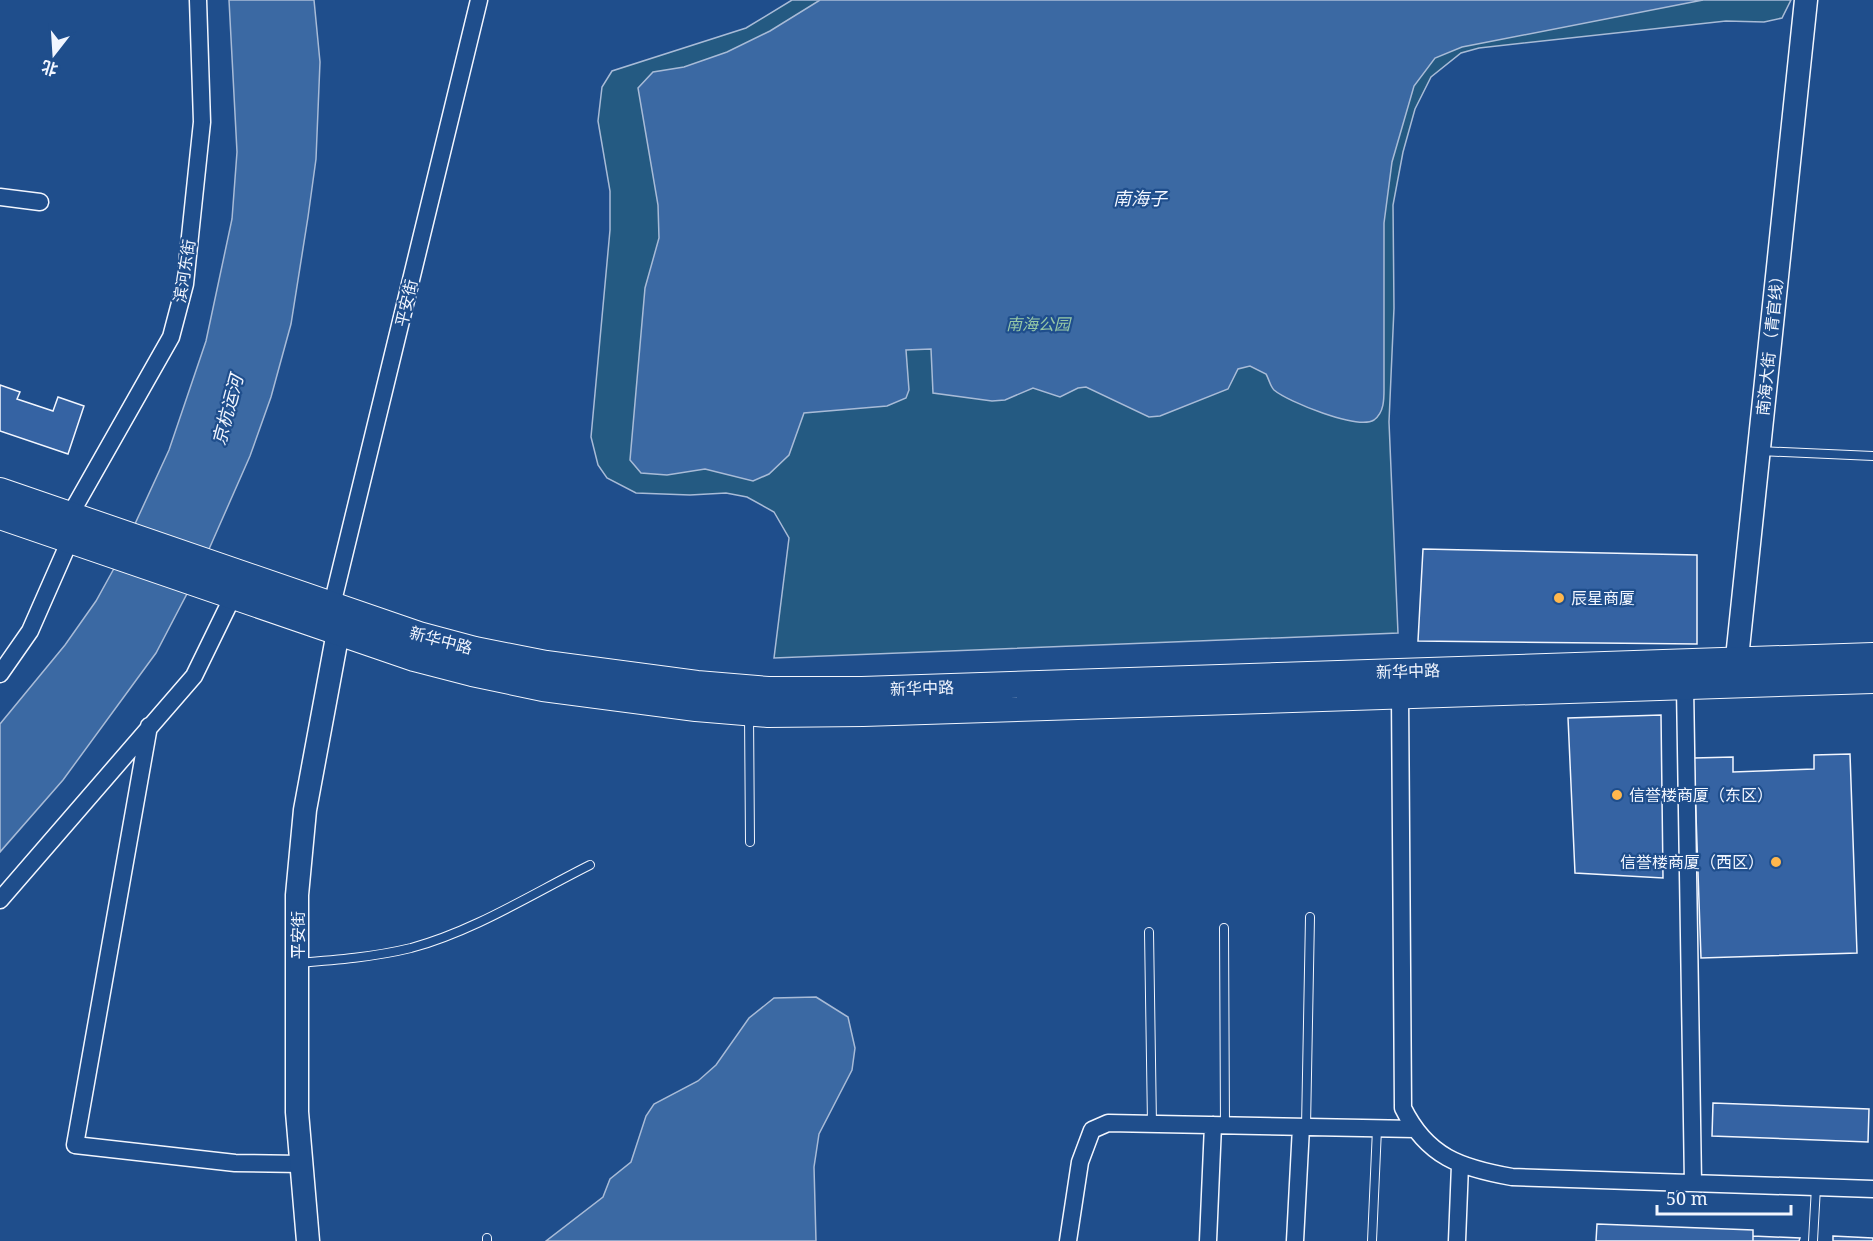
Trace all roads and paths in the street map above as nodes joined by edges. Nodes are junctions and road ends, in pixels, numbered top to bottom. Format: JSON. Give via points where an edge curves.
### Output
{"nodes":[{"id":1,"x":198,"y":0,"type":"edge"},
{"id":2,"x":479,"y":0,"type":"edge"},
{"id":3,"x":1806,"y":0,"type":"edge"},
{"id":4,"x":0,"y":197,"type":"edge"},
{"id":5,"x":40,"y":202,"type":"dead end"},
{"id":6,"x":1759,"y":451,"type":"junction"},
{"id":7,"x":1873,"y":456,"type":"edge"},
{"id":8,"x":0,"y":491,"type":"edge"},
{"id":9,"x":0,"y":516,"type":"edge"},
{"id":10,"x":70,"y":527,"type":"junction"},
{"id":11,"x":221,"y":584,"type":"junction"},
{"id":12,"x":332,"y":605,"type":"junction"},
{"id":13,"x":338,"y":632,"type":"junction"},
{"id":14,"x":1873,"y":656,"type":"edge"},
{"id":15,"x":1736,"y":672,"type":"junction"},
{"id":16,"x":0,"y":674,"type":"edge"},
{"id":17,"x":1873,"y":680,"type":"edge"},
{"id":18,"x":1685,"y":686,"type":"junction"},
{"id":19,"x":1400,"y":695,"type":"junction"},
{"id":20,"x":749,"y":712,"type":"junction"},
{"id":21,"x":149,"y":726,"type":"junction"},
{"id":22,"x":750,"y":842,"type":"dead end"},
{"id":23,"x":590,"y":865,"type":"dead end"},
{"id":24,"x":0,"y":900,"type":"edge"},
{"id":25,"x":1310,"y":917,"type":"dead end"},
{"id":26,"x":1224,"y":928,"type":"dead end"},
{"id":27,"x":1149,"y":932,"type":"dead end"},
{"id":28,"x":298,"y":963,"type":"junction"},
{"id":29,"x":1152,"y":1124,"type":"junction"},
{"id":30,"x":1219,"y":1126,"type":"junction"},
{"id":31,"x":1304,"y":1127,"type":"junction"},
{"id":32,"x":1377,"y":1129,"type":"junction"},
{"id":33,"x":1415,"y":1130,"type":"junction"},
{"id":34,"x":301,"y":1164,"type":"junction"},
{"id":35,"x":1460,"y":1165,"type":"junction"},
{"id":36,"x":1693,"y":1183,"type":"junction"},
{"id":37,"x":1816,"y":1187,"type":"junction"},
{"id":38,"x":1873,"y":1189,"type":"edge"},
{"id":39,"x":308,"y":1241,"type":"edge"},
{"id":40,"x":1068,"y":1241,"type":"edge"},
{"id":41,"x":1208,"y":1241,"type":"edge"},
{"id":42,"x":1295,"y":1241,"type":"edge"},
{"id":43,"x":1372,"y":1241,"type":"edge"},
{"id":44,"x":1457,"y":1241,"type":"edge"},
{"id":45,"x":1813,"y":1241,"type":"edge"}],
"edges":[{"from":1,"to":10,"type":"street","name":"滨河东街","via":[[202,122],[185,284],[171,337]]},
{"from":2,"to":12,"type":"street","name":"平安街"},
{"from":3,"to":6,"type":"main road","name":"南海大街 （青官线）"},
{"from":4,"to":5,"type":"street"},
{"from":6,"to":7,"type":"lane"},
{"from":6,"to":15,"type":"main road","name":"南海大街 （青官线）"},
{"from":8,"to":10,"type":"main road","name":"新华中路"},
{"from":9,"to":10,"type":"main road","name":"新华中路"},
{"from":10,"to":11,"type":"main road","name":"新华中路"},
{"from":10,"to":16,"type":"street","name":"滨河东街","via":[[30,631]]},
{"from":11,"to":12,"type":"main road","name":"新华中路"},
{"from":11,"to":13,"type":"main road","name":"新华中路"},
{"from":11,"to":21,"type":"street","via":[[194,676]]},
{"from":12,"to":15,"type":"main road","name":"新华中路","via":[[419,635],[546,664],[635,678],[768,690]]},
{"from":13,"to":20,"type":"main road","name":"新华中路","via":[[414,658],[543,688],[633,702]]},
{"from":13,"to":28,"type":"main road","name":"平安街","via":[[305,810],[297,896]]},
{"from":14,"to":15,"type":"main road","name":"新华中路"},
{"from":15,"to":17,"type":"main road","name":"新华中路"},
{"from":15,"to":18,"type":"main road","name":"新华中路"},
{"from":18,"to":19,"type":"main road","name":"新华中路"},
{"from":18,"to":36,"type":"street"},
{"from":19,"to":20,"type":"main road","name":"新华中路","via":[[863,713]]},
{"from":19,"to":33,"type":"street","via":[[1403,1108]]},
{"from":20,"to":22,"type":"lane"},
{"from":21,"to":24,"type":"street"},
{"from":21,"to":34,"type":"street","via":[[75,1145],[235,1163]]},
{"from":23,"to":28,"type":"lane","via":[[466,927],[413,947],[368,957]]},
{"from":25,"to":31,"type":"lane"},
{"from":26,"to":30,"type":"lane"},
{"from":27,"to":29,"type":"lane"},
{"from":28,"to":34,"type":"main road","name":"平安街","via":[[297,1112]]},
{"from":29,"to":30,"type":"street"},
{"from":29,"to":40,"type":"street","via":[[1108,1123],[1092,1130],[1080,1162]]},
{"from":30,"to":31,"type":"street"},
{"from":30,"to":41,"type":"street"},
{"from":31,"to":32,"type":"street"},
{"from":31,"to":42,"type":"street"},
{"from":32,"to":33,"type":"street"},
{"from":32,"to":43,"type":"lane"},
{"from":33,"to":35,"type":"street","via":[[1427,1144]]},
{"from":34,"to":39,"type":"main road","name":"平安街"},
{"from":35,"to":36,"type":"street","via":[[1512,1177]]},
{"from":35,"to":44,"type":"street"},
{"from":36,"to":37,"type":"street"},
{"from":37,"to":38,"type":"street"},
{"from":37,"to":45,"type":"lane"}]}
